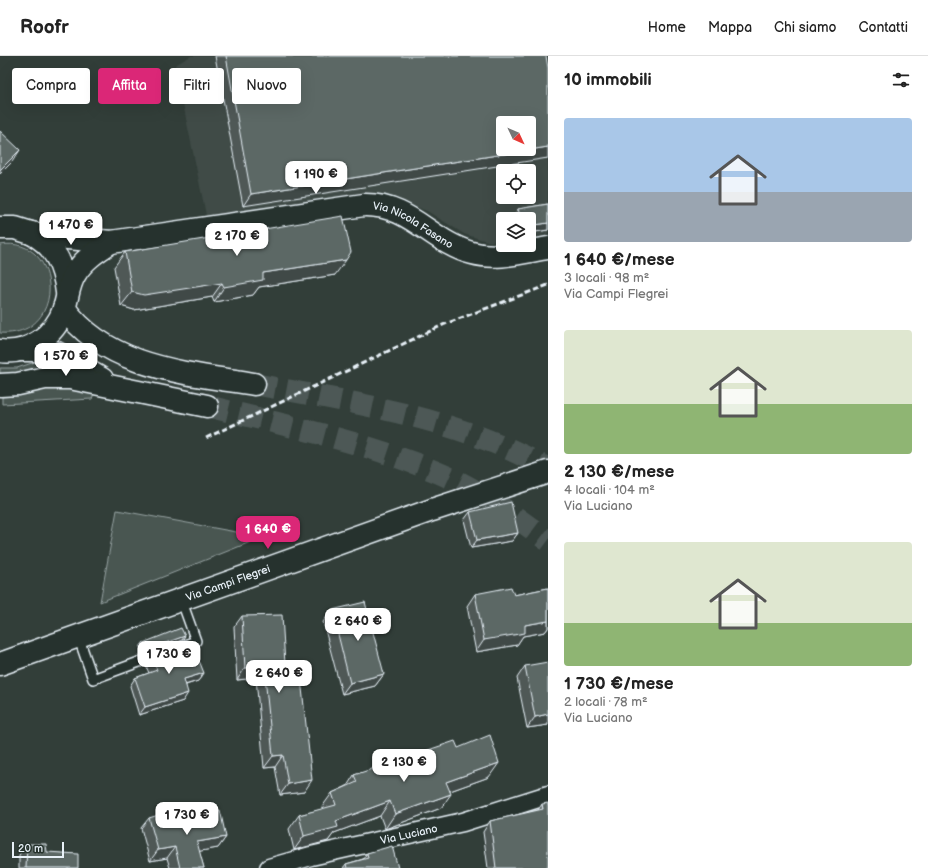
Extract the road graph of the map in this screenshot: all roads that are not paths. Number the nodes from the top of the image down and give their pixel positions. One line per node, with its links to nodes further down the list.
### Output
1 (0, 228): 2 (street)
2 (31, 233): 3 (street); 5 (street)
3 (111, 242): 4 (street, Via Nicola Fasano); 5 (street)
4 (548, 248)
5 (66, 300): 6 (street); 7 (street)
6 (10, 351): 9 (street)
7 (254, 384)
8 (0, 385): 9 (street)
9 (115, 387): 10 (street)
10 (208, 406)
11 (548, 472): 12 (street, Via Campi Flegrei)
12 (181, 600): 13 (street, Via Campi Flegrei); 13 (lane)
13 (78, 636): 14 (street, Via Campi Flegrei)
14 (0, 664)
15 (548, 795): 16 (street, Via Luciano)
16 (269, 868)

